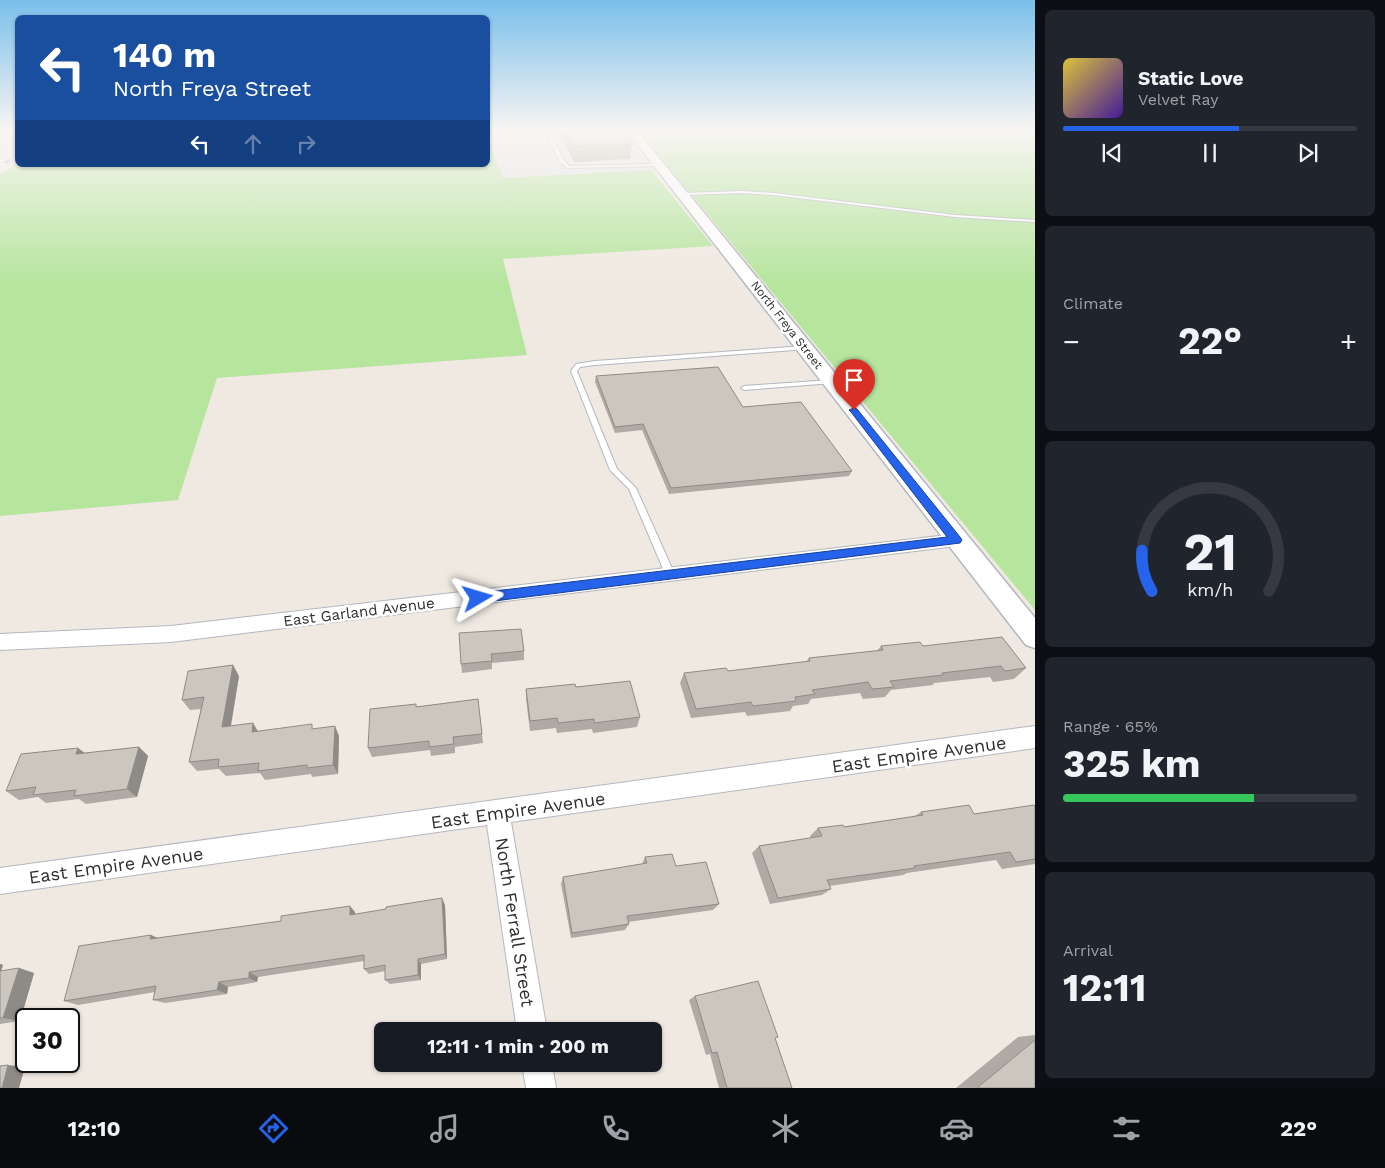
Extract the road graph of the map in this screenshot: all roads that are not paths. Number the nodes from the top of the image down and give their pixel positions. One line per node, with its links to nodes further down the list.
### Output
1 (673, 182): 2 (street, North Freya Street)
2 (683, 194): 3 (lane); 4 (street, North Freya Street)
3 (1035, 221)
4 (805, 348): 5 (street, North Freya Street); 8 (lane)
5 (831, 382): 6 (lane); 7 (street, North Freya Street)
6 (744, 388)
7 (956, 540): 8 (street, East Garland Avenue); 9 (street, North Freya Street)
8 (670, 575): 10 (street, East Garland Avenue)
9 (1035, 637)
10 (0, 642)
11 (1035, 738): 12 (street, East Empire Avenue)
12 (497, 813): 13 (street, East Empire Avenue); 14 (street, North Ferrall Street)
13 (0, 881)
14 (531, 1022)
15 (538, 1072): 16 (street)
16 (541, 1088)

